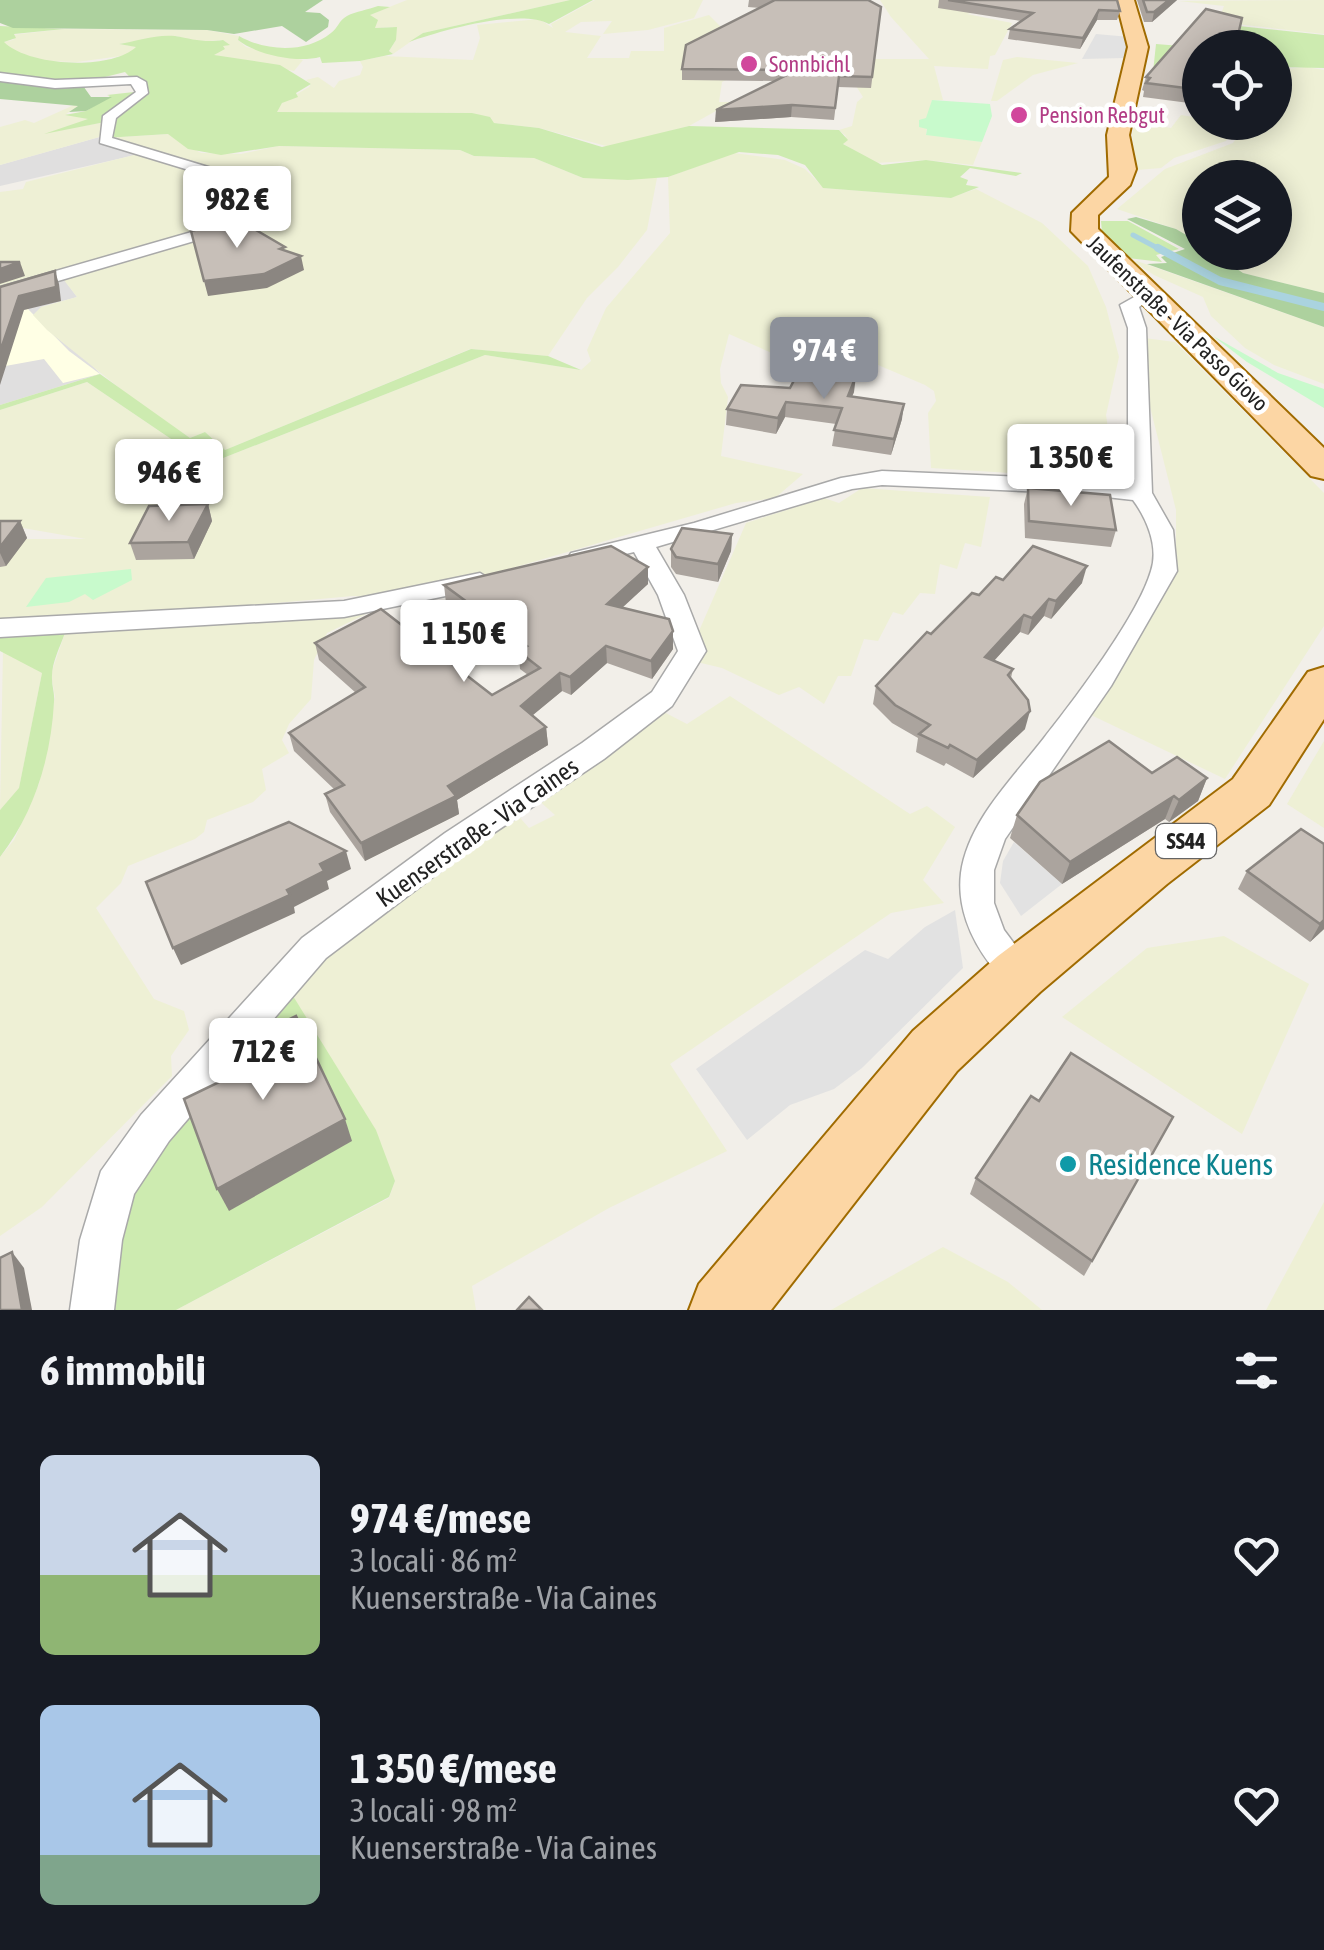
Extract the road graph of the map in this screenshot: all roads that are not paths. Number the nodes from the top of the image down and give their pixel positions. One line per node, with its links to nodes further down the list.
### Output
1 (1124, 0): 4 (main road, Jaufenstraße - Via Passo Giovo)
2 (0, 76): 3 (street)
3 (0, 293)
4 (1145, 296): 5 (main road, Jaufenstraße - Via Passo Giovo); 6 (street)
5 (1324, 468)
6 (1140, 494): 7 (street); 12 (street)
7 (642, 545): 8 (street); 13 (street, Kuenserstraße - Via Caines)
8 (556, 563)
9 (506, 574): 10 (street)
10 (0, 628)
11 (1324, 683): 12 (main road, SS44)
12 (1019, 974): 14 (main road, SS44)
13 (92, 1310)
14 (726, 1310)

